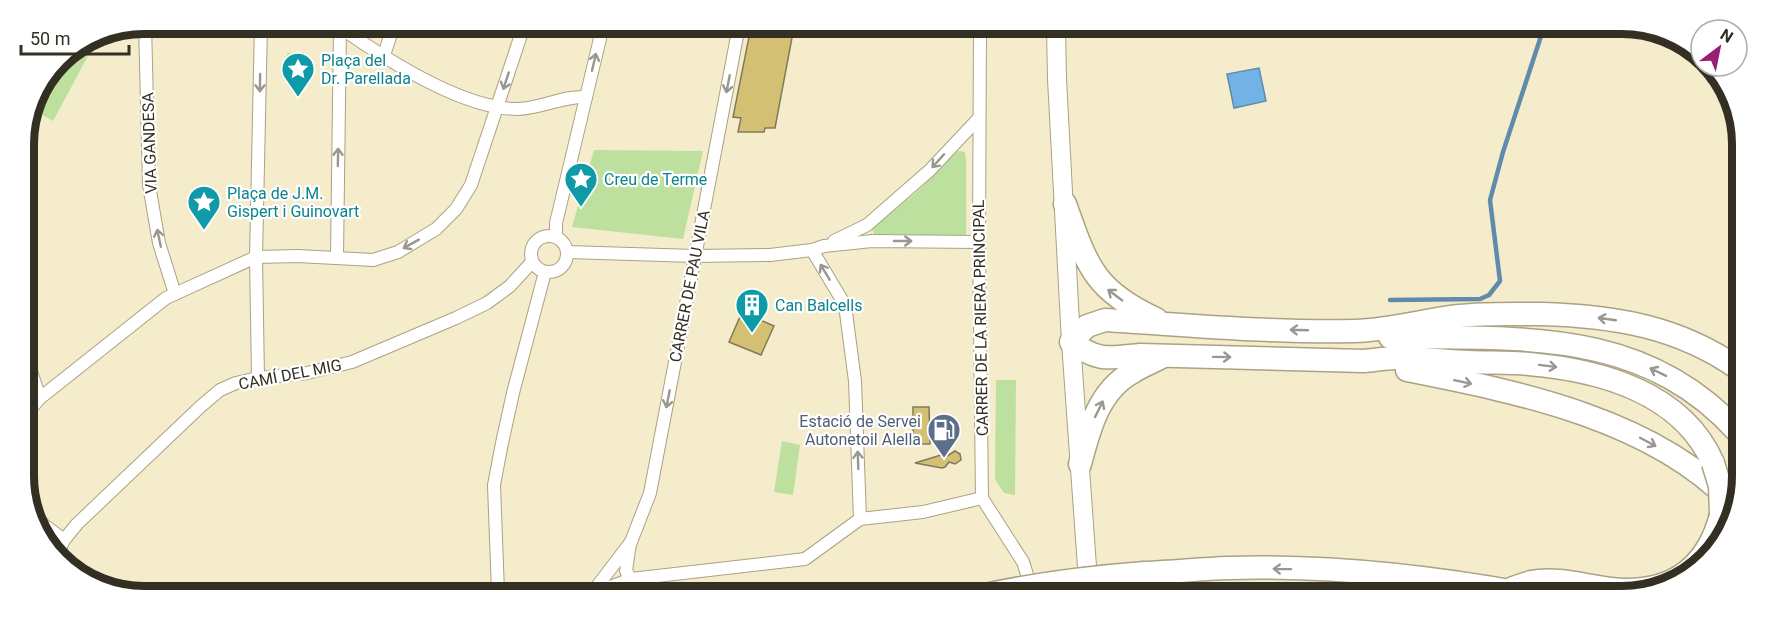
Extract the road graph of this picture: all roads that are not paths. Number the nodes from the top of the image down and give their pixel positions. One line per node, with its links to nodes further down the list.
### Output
1 (146, 34): 28 (street, VIA GANDESA, one-way to 1)
2 (261, 34): 24 (street, one-way to 24)
3 (339, 34): 25 (street, one-way to 3)
4 (350, 34): 11 (street)
5 (391, 34): 11 (street)
6 (521, 34): 13 (street, one-way to 13)
7 (601, 34): 12 (street, one-way to 7)
8 (737, 34): 23 (street, CARRER DE PAU VILA, one-way to 23)
9 (980, 34): 14 (street, CARRER DE LA RIERA PRINCIPAL)
10 (1056, 34): 15 (main road)
11 (384, 55): 13 (street)
12 (586, 97): 13 (street); 17 (street)
13 (497, 108): 25 (street, one-way to 25)
14 (978, 119): 16 (street, one-way to 16); 19 (street, CARRER DE LA RIERA PRINCIPAL)
15 (1065, 204): 29 (highway, one-way to 15); 31 (main road)
16 (867, 225): 18 (street); 20 (street)
17 (556, 236): 22 (street); 26 (street)
18 (872, 241): 19 (street, one-way to 19); 20 (street)
19 (979, 242): 41 (street, CARRER DE LA RIERA PRINCIPAL)
20 (824, 246): 21 (street)
21 (812, 250): 23 (street); 44 (street, one-way to 21)
22 (568, 252): 23 (street); 27 (street)
23 (695, 256): 47 (street, CARRER DE PAU VILA, one-way to 47)
24 (256, 257): 25 (street); 28 (street); 35 (street)
25 (337, 257)
26 (532, 262): 27 (street); 35 (street, CAMÍ DEL MIG)
27 (545, 272): 50 (street)
28 (175, 294): 37 (street)
29 (1166, 324): 30 (highway, one-way to 29); 31 (highway)
30 (1357, 331): 34 (highway, one-way to 30); 39 (highway, one-way to 30)
31 (1071, 342): 32 (highway); 40 (main road)
32 (1163, 356): 33 (highway, one-way to 33); 40 (highway, one-way to 32)
33 (1364, 362): 42 (highway, one-way to 42, bridge); 43 (highway, one-way to 43)
34 (1732, 364)
35 (258, 378): 46 (street, CAMÍ DEL MIG)
36 (34, 380): 37 (street)
37 (40, 398): 38 (street)
38 (34, 405)
39 (1732, 426)
40 (1080, 464): 55 (main road)
41 (982, 498): 44 (street); 53 (street)
42 (1728, 508)
43 (1727, 510)
44 (860, 519): 49 (street)
45 (47, 527): 46 (street)
46 (64, 540): 48 (street, CAMÍ DEL MIG)
47 (631, 542): 49 (street, CARRER DE PAU VILA); 51 (street, CARRER DE PAU VILA)
48 (61, 547)
49 (631, 579): 52 (street)
50 (498, 586)
51 (598, 586)
52 (612, 586)
53 (1031, 586)
54 (1034, 586): 56 (highway, one-way to 54, bridge)
55 (1088, 586)
56 (1480, 586)
57 (1520, 586): 58 (highway)
58 (1591, 586)

